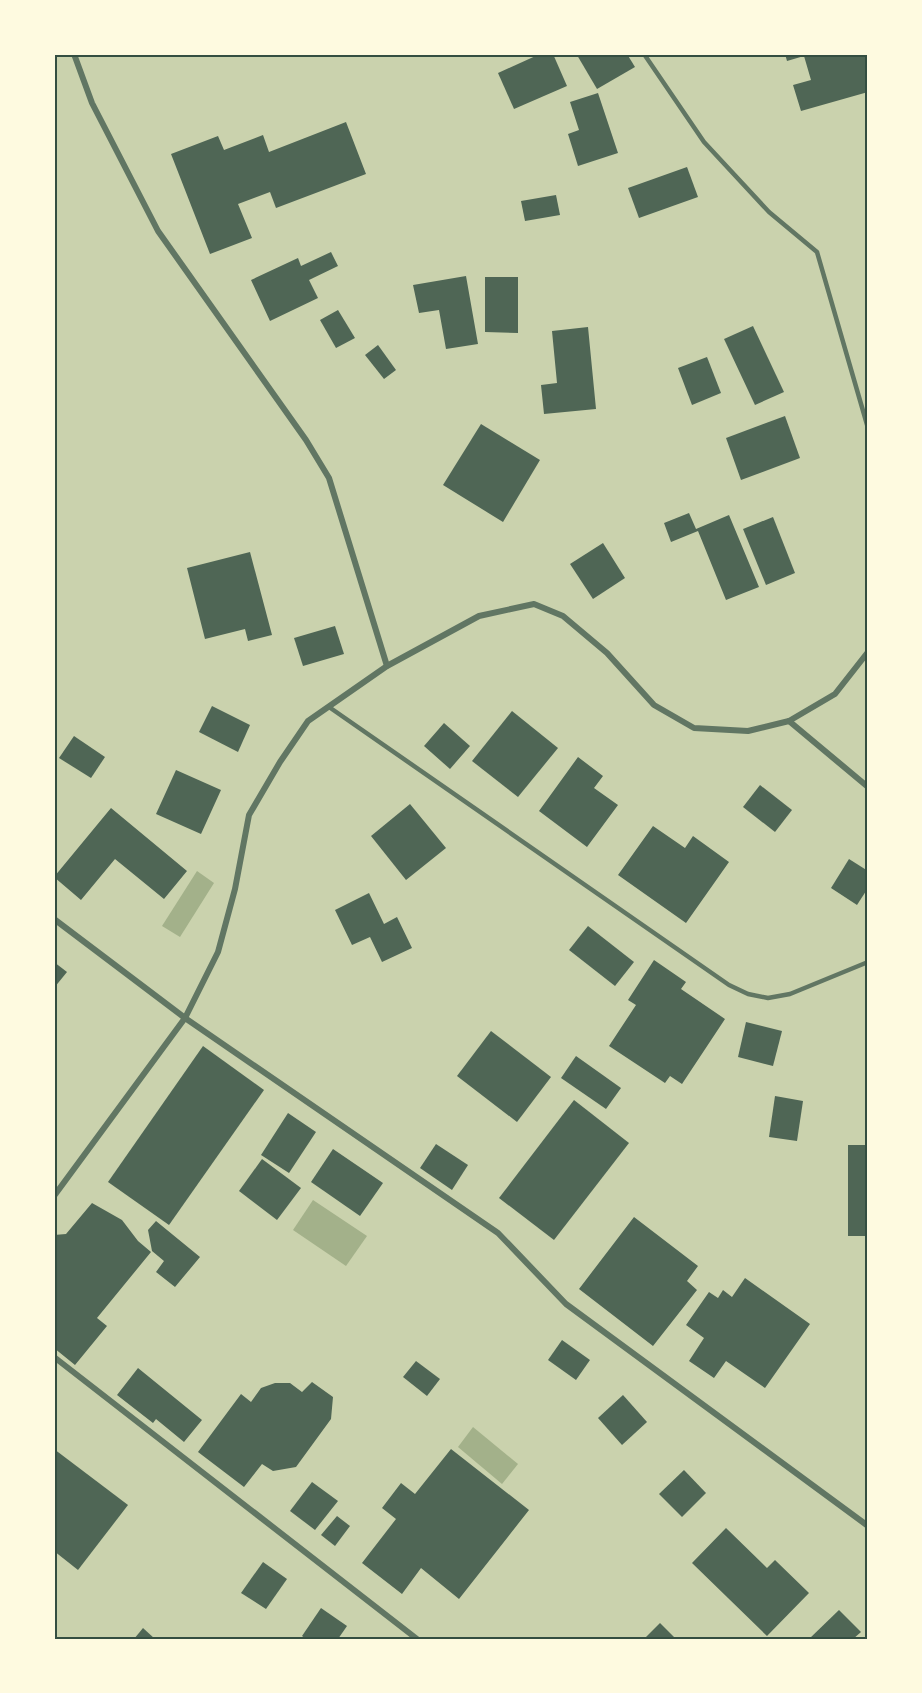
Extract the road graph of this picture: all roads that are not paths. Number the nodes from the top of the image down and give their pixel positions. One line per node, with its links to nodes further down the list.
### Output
1 (74, 54): 5 (street)
2 (644, 54): 3 (lane)
3 (868, 428)
4 (868, 652): 7 (street)
5 (387, 666): 6 (street); 7 (street)
6 (328, 707): 10 (lane); 11 (street)
7 (789, 721): 8 (street)
8 (868, 787)
9 (54, 919): 11 (street)
10 (868, 962)
11 (185, 1018): 12 (street); 14 (street)
12 (54, 1196)
13 (54, 1358): 15 (street)
14 (868, 1526)
15 (417, 1639)

